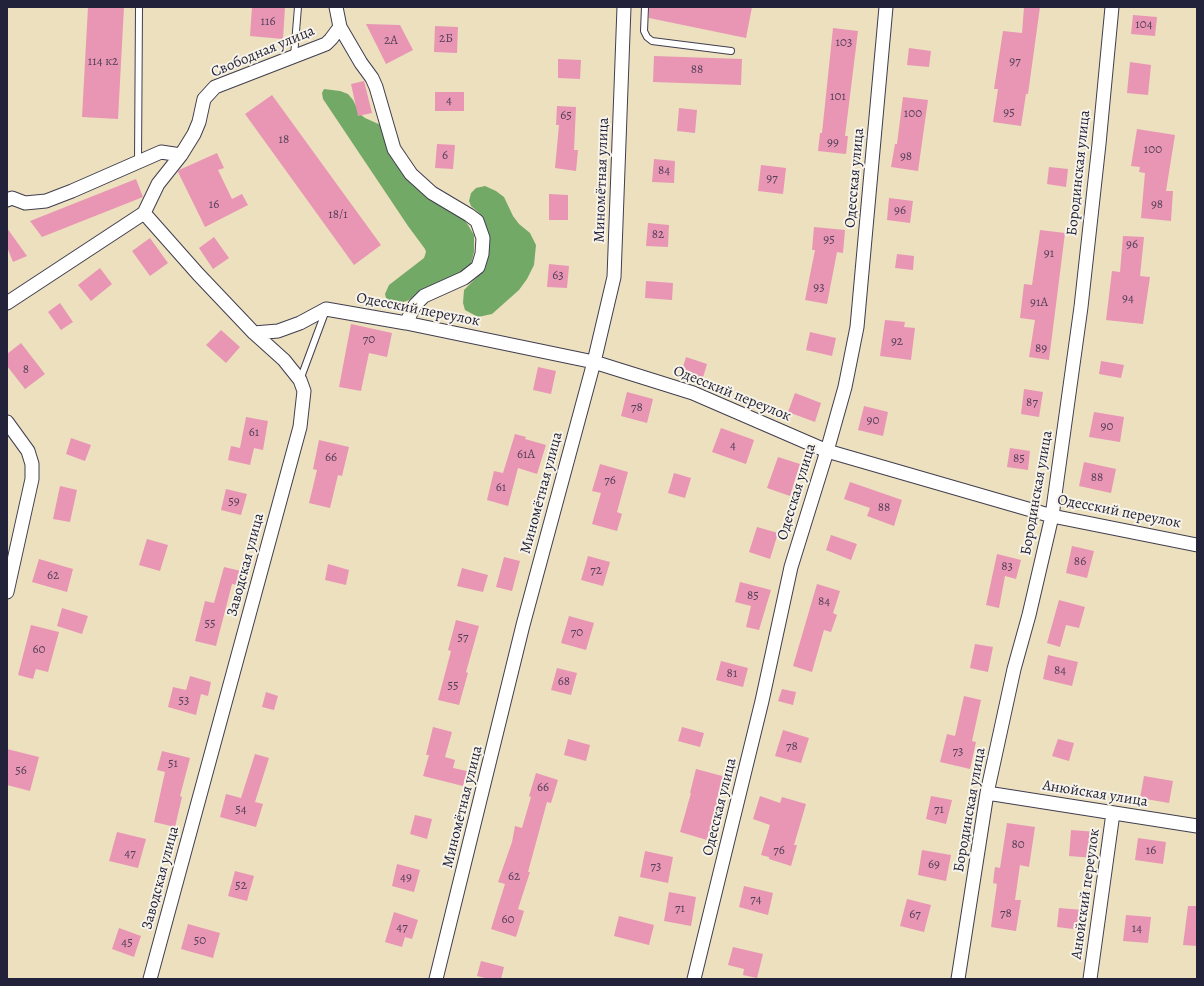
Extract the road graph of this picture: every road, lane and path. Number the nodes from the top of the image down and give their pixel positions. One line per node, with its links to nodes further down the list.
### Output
1 (139, 7): 12 (lane)
2 (298, 7): 10 (lane)
3 (336, 7): 8 (street)
4 (624, 7): 19 (street, Миномётная улица)
5 (645, 7): 9 (lane)
6 (886, 7): 22 (street, Одесская улица)
7 (1112, 7): 23 (street, Бородинская улица)
8 (340, 27): 10 (street, Свободная улица); 17 (street)
9 (731, 51)
10 (294, 57): 11 (street, Свободная улица)
11 (181, 155): 12 (street); 14 (street, Свободная улица)
12 (138, 163): 13 (street)
13 (7, 200)
14 (144, 213): 15 (street, Свободная улица); 18 (street, Заводская улица)
15 (7, 303)
16 (326, 309): 17 (street, Одесский переулок); 18 (street); 20 (lane)
17 (406, 323): 19 (street, Одесский переулок)
18 (254, 333): 20 (street, Заводская улица)
19 (594, 362): 22 (street, Одесский переулок); 30 (street, Миномётная улица)
20 (300, 380): 29 (street, Заводская улица)
21 (7, 422): 25 (street)
22 (827, 451): 23 (street, Одесский переулок); 31 (street, Одесская улица)
23 (1052, 516): 24 (street, Одесский переулок); 26 (street, Бородинская улица)
24 (1197, 545)
25 (7, 592)
26 (988, 793): 27 (street, Анюйская улица); 32 (street, Бородинская улица)
27 (1113, 813): 28 (street, Анюйская улица); 33 (street, Анюйский переулок)
28 (1197, 826)
29 (150, 979)
30 (436, 979)
31 (694, 979)
32 (958, 979)
33 (1090, 979)

